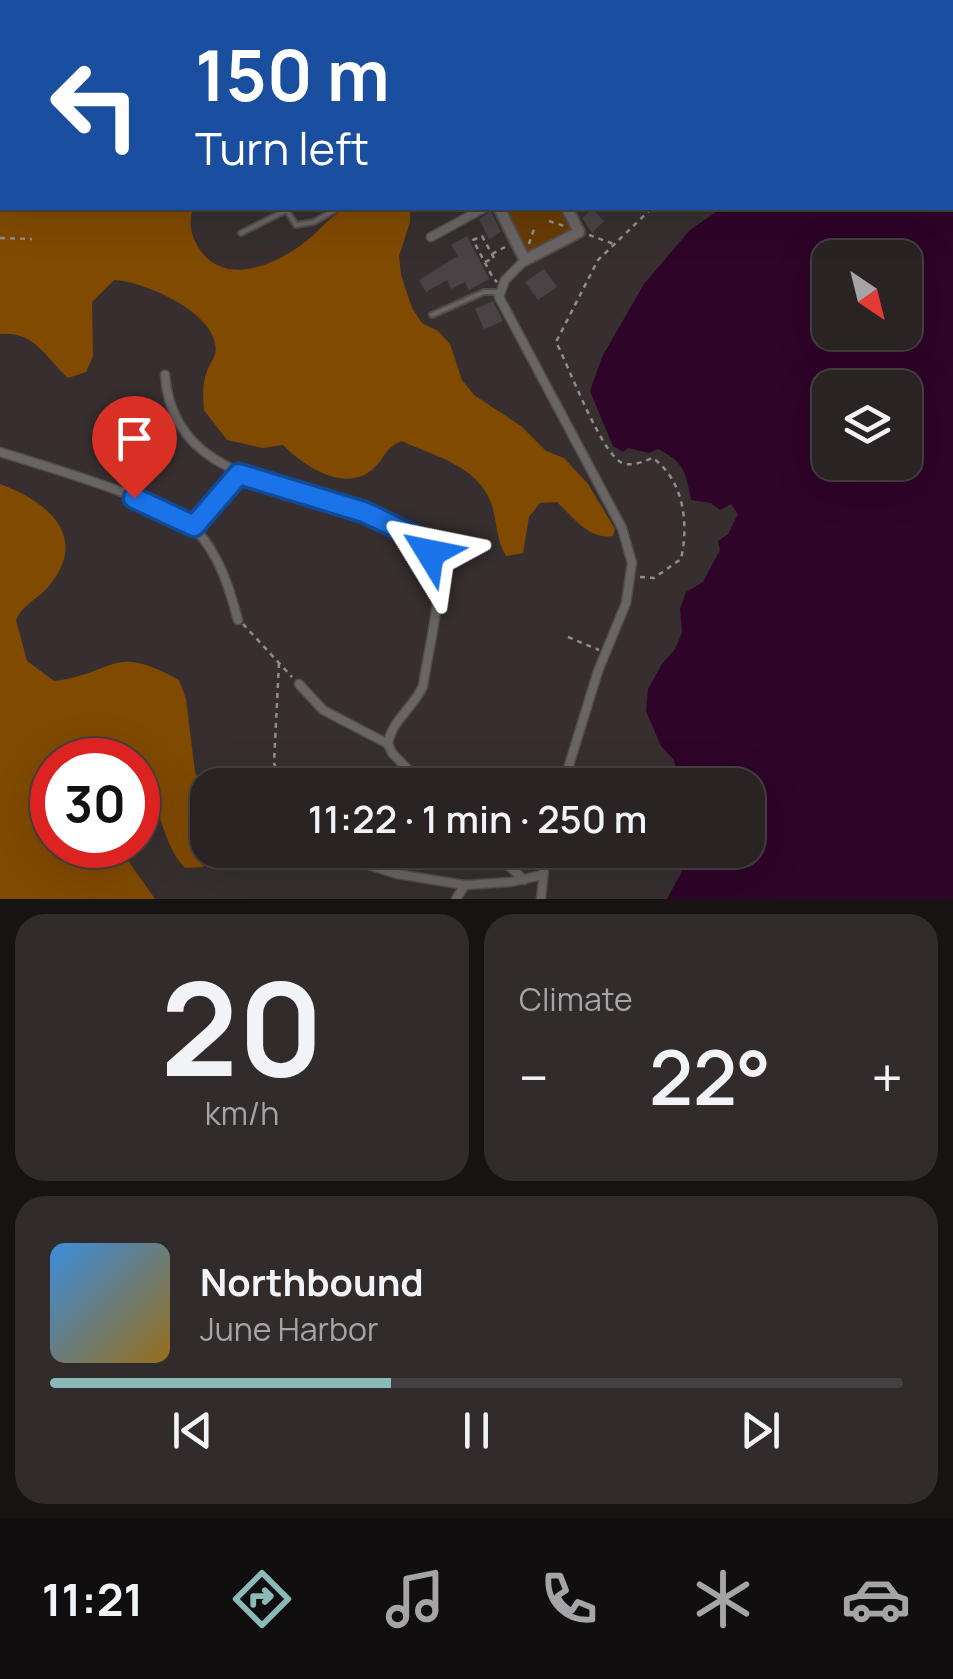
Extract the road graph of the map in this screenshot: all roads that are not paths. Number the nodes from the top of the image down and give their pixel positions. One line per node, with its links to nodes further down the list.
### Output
1 (283, 210): 9 (lane)
2 (286, 210): 3 (lane)
3 (334, 210)
4 (455, 210): 8 (street)
5 (480, 210): 8 (street)
6 (500, 210): 11 (street)
7 (567, 210): 11 (street)
8 (461, 220): 10 (street)
9 (240, 234)
10 (431, 236)
11 (524, 260): 12 (street)
12 (499, 292): 13 (lane); 22 (street)
13 (432, 316)
14 (165, 375): 16 (street)
15 (0, 452): 17 (street)
16 (239, 474): 17 (street); 20 (street)
17 (194, 526): 18 (street)
18 (238, 620)
19 (299, 684): 20 (street)
20 (388, 744): 21 (street)
21 (407, 768)
22 (568, 768)
23 (377, 868): 28 (street)
24 (511, 868): 27 (street)
25 (543, 868): 26 (street)
26 (542, 875): 27 (street); 30 (street)
27 (524, 880): 28 (street)
28 (466, 885): 29 (street)
29 (456, 899)
30 (542, 899)

